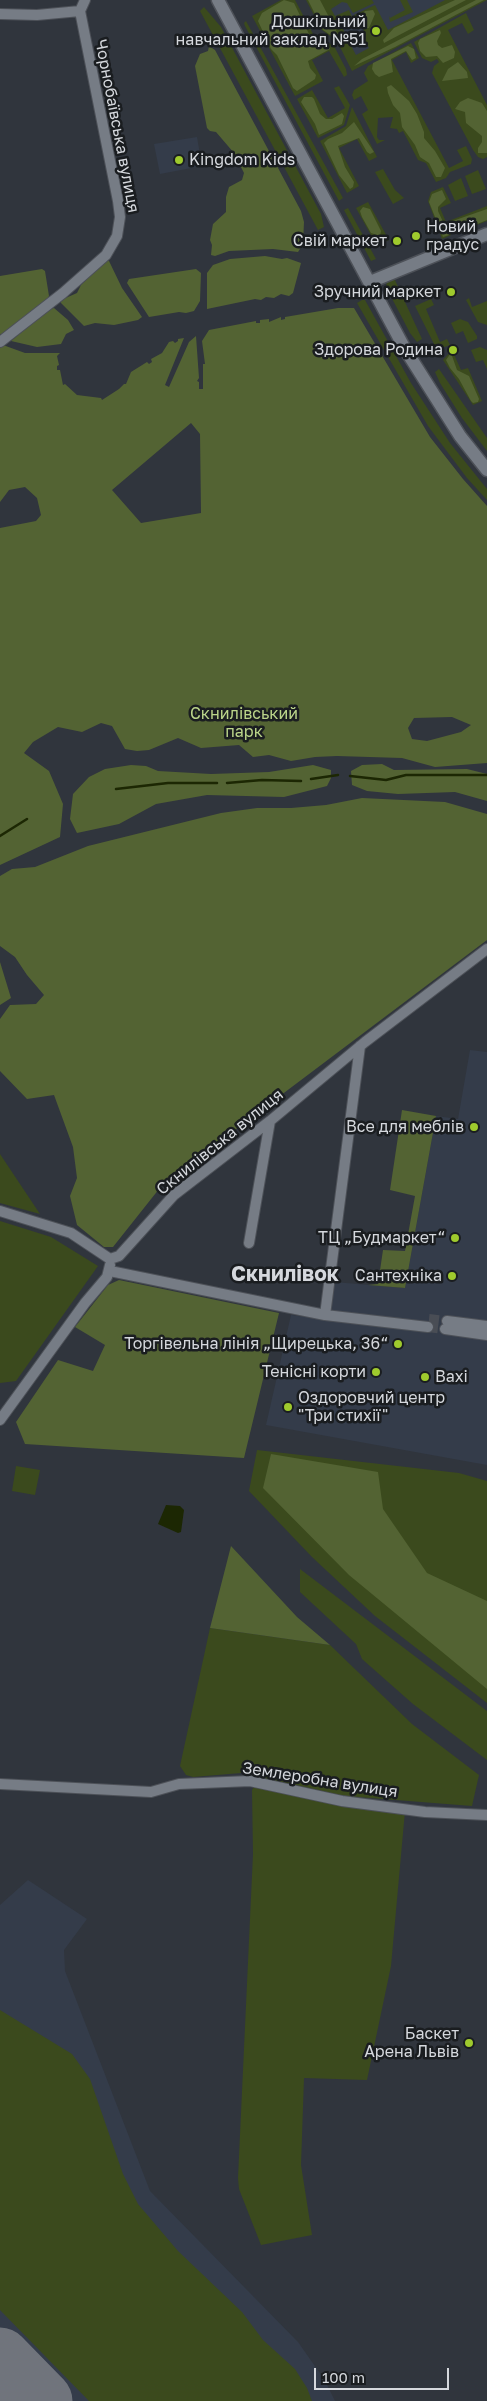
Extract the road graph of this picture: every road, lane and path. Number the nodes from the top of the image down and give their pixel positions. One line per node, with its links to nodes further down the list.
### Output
1 (85, 0): 3 (street)
2 (218, 0): 6 (main road)
3 (80, 11): 4 (street); 7 (street, Чорнобаївська вулиця)
4 (0, 14)
5 (487, 234): 6 (main road)
6 (370, 282): 8 (main road)
7 (0, 342)
8 (487, 470)
9 (487, 950): 10 (street, Скнилівська вулиця)
10 (360, 1046): 11 (street, Скнилівська вулиця); 16 (street)
11 (270, 1121): 13 (street); 14 (street, Скнилівська вулиця)
12 (0, 1212): 14 (street)
13 (249, 1243)
14 (110, 1260): 15 (street)
15 (110, 1271): 16 (street); 20 (street)
16 (325, 1315): 17 (street)
17 (426, 1324)
18 (487, 1326): 19 (street)
19 (487, 1335)
20 (0, 1420)
21 (0, 1784): 22 (street, Землеробна вулиця)
22 (487, 1815)

